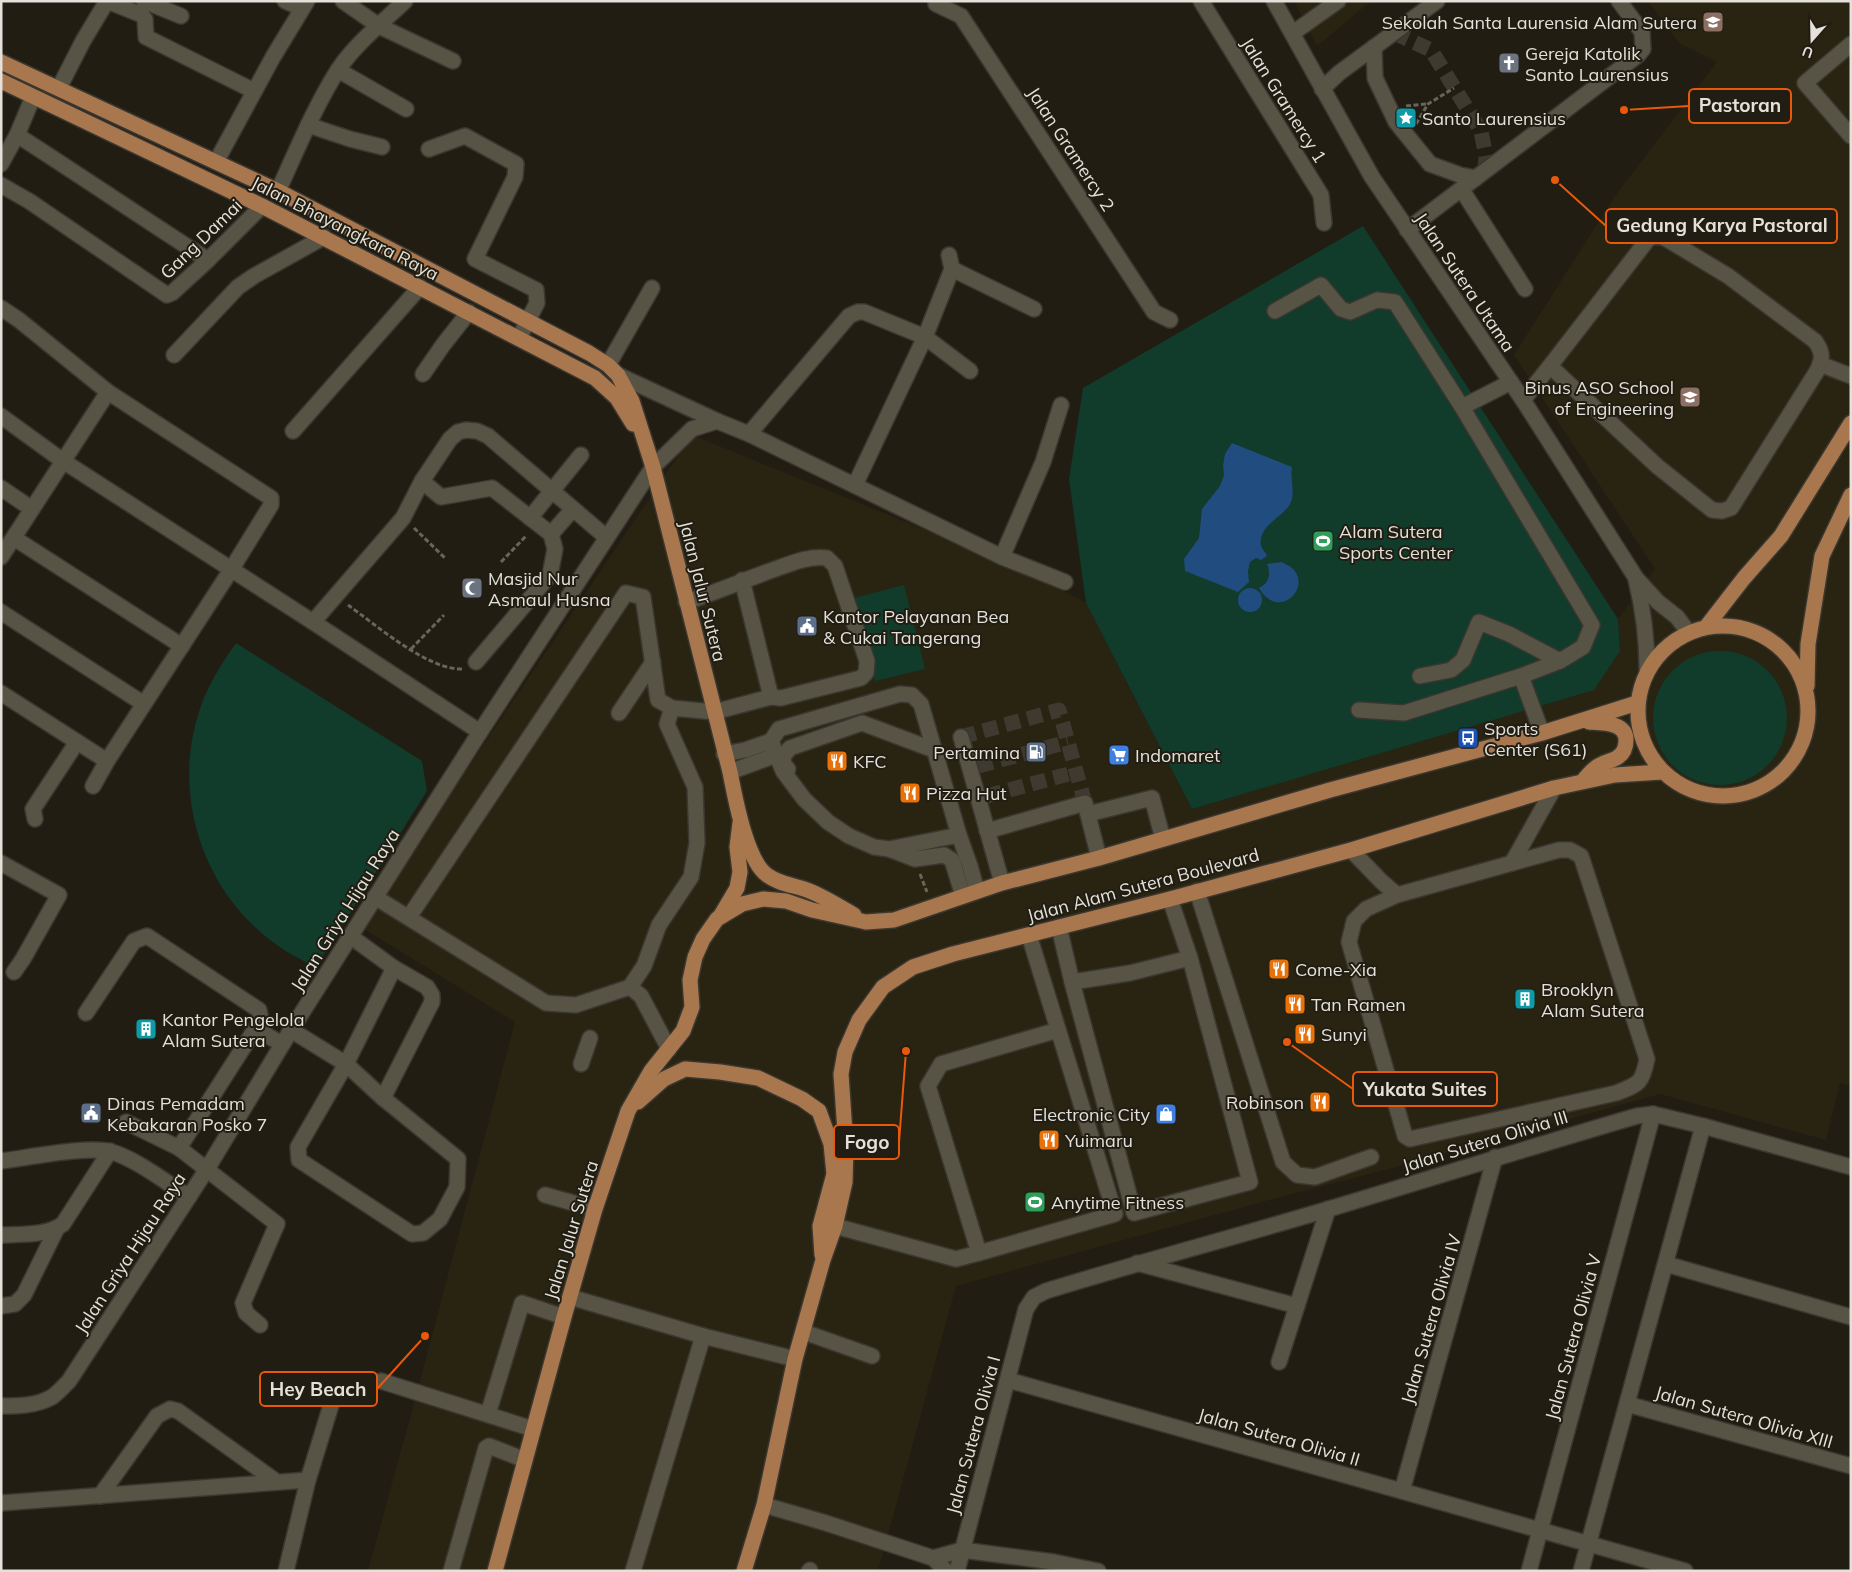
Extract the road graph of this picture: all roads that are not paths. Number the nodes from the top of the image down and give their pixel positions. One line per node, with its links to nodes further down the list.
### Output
1 (107, 1): 23 (street); 25 (street)
2 (144, 1): 13 (street)
3 (285, 1): 12 (street)
4 (344, 1): 14 (street)
5 (405, 1): 14 (street)
6 (1201, 1): 41 (street, Jalan Gramercy 1)
7 (1274, 1): 15 (street, Jalan Sutera Utama)
8 (1338, 1): 15 (street)
9 (1438, 1): 17 (street)
10 (1619, 1): 36 (street)
11 (936, 2): 52 (street, Jalan Gramercy 2)
12 (304, 5): 25 (street)
13 (181, 16)
14 (379, 26): 18 (street); 20 (street)
15 (1294, 33): 24 (street, Jalan Sutera Utama)
16 (1851, 44): 31 (street)
17 (1374, 48): 24 (street); 36 (street)
18 (453, 61)
19 (1, 62): 21 (main road, Jalan Bhayangkara Raya)
20 (338, 70): 28 (street); 29 (street)
21 (40, 80): 23 (main road, Jalan Bhayangkara Raya); 26 (main road)
22 (1, 81): 26 (main road, Jalan Bhayangkara Raya)
23 (59, 88): 27 (main road); 34 (main road, Jalan Bhayangkara Raya)
24 (1322, 89): 42 (street, Jalan Sutera Utama)
25 (254, 91): 34 (street)
26 (33, 97): 27 (main road, Jalan Bhayangkara Raya); 30 (street)
27 (50, 104): 40 (main road, Jalan Bhayangkara Raya)
28 (406, 109)
29 (308, 125): 32 (street); 39 (street)
30 (17, 135): 35 (street); 44 (street)
31 (1851, 136)
32 (382, 147)
33 (430, 149): 53 (street)
34 (216, 162): 39 (main road, Jalan Bhayangkara Raya)
35 (1, 164)
36 (1476, 178): 38 (street)
37 (1, 185): 44 (street, Gang Damai)
38 (1462, 190): 42 (street); 47 (street)
39 (278, 191): 40 (main road); 53 (main road, Jalan Bhayangkara Raya)
40 (262, 206): 43 (main road, Jalan Bhayangkara Raya); 44 (street, Gang Damai)
41 (1324, 223)
42 (1408, 230): 63 (street, Jalan Sutera Utama)
43 (324, 237): 45 (main road, Jalan Bhayangkara Raya); 56 (street)
44 (208, 260)
45 (420, 288): 51 (main road, Jalan Bhayangkara Raya); 71 (street)
46 (652, 288): 59 (street)
47 (1525, 289)
48 (1, 308): 64 (street)
49 (1034, 309): 54 (street)
50 (1274, 311): 67 (street)
51 (470, 312): 55 (main road, Jalan Bhayangkara Raya); 61 (street)
52 (1170, 320)
53 (529, 321): 55 (street); 59 (main road, Jalan Bhayangkara Raya)
54 (925, 337): 60 (street); 72 (street); 78 (street)
55 (519, 338): 73 (main road, Jalan Bhayangkara Raya)
56 (174, 355)
57 (1820, 364): 58 (street); 58 (street); 62 (street)
58 (1550, 366): 65 (street)
59 (613, 370): 69 (street); 73 (main road, Jalan Jalur Sutera)
60 (970, 370)
61 (423, 374)
62 (1851, 376)
63 (1511, 382): 65 (street, Jalan Sutera Utama); 67 (street)
64 (108, 392): 75 (street); 90 (street)
65 (1523, 400): 91 (street, Jalan Sutera Utama)
66 (1061, 405): 88 (street)
67 (1462, 407): 100 (street)
68 (1, 416): 75 (street)
69 (717, 421): 72 (street); 76 (street, Jalan Griya Hijau Raya)
70 (1851, 423): 97 (main road)
71 (293, 431)
72 (749, 434): 78 (street)
73 (644, 442): 76 (main road, Jalan Jalur Sutera)
74 (581, 455): 80 (street)
75 (63, 461): 82 (street); 90 (street)
76 (653, 467): 86 (street, Jalan Griya Hijau Raya); 94 (main road, Jalan Jalur Sutera)
77 (422, 481): 80 (street); 84 (street); 96 (street)
78 (856, 485): 88 (street)
79 (1, 488): 82 (street)
80 (552, 491): 83 (street); 84 (street)
81 (1849, 504): 106 (main road)
82 (32, 509): 87 (street)
83 (573, 509): 85 (street); 86 (street)
84 (533, 521): 85 (street)
85 (550, 534): 101 (street)
86 (606, 537): 116 (street, Jalan Griya Hijau Raya)
87 (14, 538): 89 (street); 99 (street)
88 (1002, 557): 93 (street)
89 (1, 558)
90 (231, 570): 96 (street); 99 (street)
91 (1636, 578): 98 (street, Jalan Sutera Utama); 103 (street, Jalan Sutera Utama)
92 (742, 580): 94 (street); 108 (street); 108 (street)
93 (1065, 582)
94 (686, 602): 113 (main road, Jalan Jalur Sutera)
95 (1, 612): 109 (street)
96 (313, 622): 116 (street)
97 (1706, 628): 98 (main road); 106 (main road)
98 (1689, 633): 103 (main road)
99 (182, 646): 109 (street)
100 (1560, 661): 104 (street); 105 (street)
101 (476, 662)
102 (652, 662): 111 (street); 114 (street); 147 (street)
103 (1648, 670): 110 (main road)
104 (1420, 676)
105 (1521, 676): 112 (street); 117 (street)
106 (1806, 692): 125 (main road)
107 (1, 693): 119 (street)
108 (771, 697): 113 (street)
109 (144, 704): 123 (street)
110 (1637, 704): 115 (main road); 125 (main road)
111 (672, 708): 113 (street); 157 (street)
112 (1359, 710)
113 (714, 712): 122 (main road, Jalan Jalur Sutera)
114 (619, 713)
115 (1580, 722): 117 (main road); 126 (main road)
116 (480, 732): 145 (street, Jalan Griya Hijau Raya)
117 (1542, 732): 135 (main road)
118 (961, 737): 133 (street)
119 (77, 742): 123 (street); 131 (street)
120 (774, 748): 121 (street); 122 (street); 124 (street); 129 (street)
121 (934, 750): 129 (street); 134 (street)
122 (724, 754): 124 (main road, Jalan Jalur Sutera)
123 (107, 761): 127 (street)
124 (730, 772): 132 (main road, Jalan Jalur Sutera)
125 (1662, 772): 126 (main road, Jalan Alam Sutera Boulevard)
126 (1583, 781): 128 (main road, Jalan Alam Sutera Boulevard)
127 (93, 786)
128 (1554, 788): 137 (main road, Jalan Alam Sutera Boulevard); 140 (street)
129 (804, 799): 136 (street)
130 (1088, 814): 133 (street); 135 (street); 138 (street)
131 (35, 819)
132 (740, 822): 148 (main road, Jalan Jalur Sutera); 149 (main road, Jalan Jalur Sutera)
133 (987, 831): 141 (street)
134 (959, 835): 136 (street); 143 (street)
135 (1163, 840): 138 (main road)
136 (890, 849): 143 (street)
137 (1351, 850): 142 (main road, Jalan Alam Sutera Boulevard); 144 (street)
138 (1099, 858): 141 (main road)
139 (1, 863): 155 (street)
140 (1512, 863): 144 (street); 144 (street)
141 (1002, 883): 143 (main road)
142 (1197, 891): 146 (main road, Jalan Alam Sutera Boulevard); 174 (street)
143 (970, 894): 149 (main road)
144 (1397, 895)
145 (375, 897): 147 (street); 152 (street, Jalan Griya Hijau Raya)
146 (1170, 899): 150 (main road, Jalan Alam Sutera Boulevard); 153 (street)
147 (409, 917): 157 (street)
148 (717, 919): 149 (main road, Jalan Jalur Sutera); 164 (main road, Jalan Jalur Sutera)
149 (866, 922)
150 (1059, 927): 151 (main road, Jalan Alam Sutera Boulevard); 156 (street)
151 (1029, 935): 161 (street); 183 (main road, Jalan Alam Sutera Boulevard)
152 (350, 936): 154 (street); 160 (street, Jalan Griya Hijau Raya)
153 (1190, 958): 156 (street); 156 (street)
154 (394, 968): 165 (street); 167 (street)
155 (14, 972)
156 (1072, 982)
157 (630, 987): 164 (street)
158 (86, 1013): 159 (street)
159 (256, 1029): 163 (street); 172 (street)
160 (291, 1030): 163 (street, Jalan Griya Hijau Raya); 165 (street)
161 (1058, 1030): 186 (street); 186 (street)
162 (590, 1038): 166 (street)
163 (282, 1044): 178 (street, Jalan Griya Hijau Raya)
164 (669, 1049): 168 (main road, Jalan Jalur Sutera)
165 (346, 1064): 167 (street); 167 (street)
166 (581, 1064)
167 (384, 1098)
168 (628, 1111): 181 (main road, Jalan Jalur Sutera); 187 (main road)
169 (1653, 1114): 171 (street); 175 (street, Jalan Sutera Olivia III); 217 (street, Jalan Sutera Olivia V)
170 (126, 1122): 172 (street)
171 (1703, 1126): 177 (street); 189 (street)
172 (179, 1148): 178 (street)
173 (110, 1151): 176 (street); 180 (street); 184 (street)
174 (1370, 1157)
175 (1495, 1157): 182 (street, Jalan Sutera Olivia III); 213 (street, Jalan Sutera Olivia IV)
176 (1, 1161)
177 (1851, 1167)
178 (208, 1169): 180 (street, Jalan Griya Hijau Raya); 196 (street)
179 (544, 1195): 181 (street)
180 (189, 1197): 206 (street, Jalan Griya Hijau Raya)
181 (596, 1209): 190 (main road, Jalan Jalur Sutera)
182 (1328, 1209): 188 (street, Jalan Sutera Olivia III); 192 (street)
183 (835, 1226): 186 (street); 187 (main road)
184 (57, 1228): 185 (street); 191 (street)
185 (1, 1235)
186 (979, 1253)
187 (823, 1260): 197 (main road)
188 (1137, 1263): 192 (street); 193 (street, Jalan Sutera Olivia III)
189 (1666, 1264): 195 (street); 205 (street)
190 (570, 1297): 194 (main road, Jalan Jalur Sutera); 198 (street)
191 (1, 1306)
192 (1297, 1306): 201 (street)
193 (1026, 1309): 202 (street, Jalan Sutera Olivia I)
194 (564, 1317): 207 (street); 208 (main road, Jalan Jalur Sutera)
195 (1851, 1317)
196 (260, 1325)
197 (805, 1329): 199 (street); 200 (main road)
198 (703, 1336): 200 (street); 224 (street)
199 (873, 1352)
200 (796, 1358): 216 (main road)
201 (1279, 1362)
202 (1008, 1380): 213 (street, Jalan Sutera Olivia II); 219 (street, Jalan Sutera Olivia I)
203 (381, 1381): 207 (street)
204 (332, 1402): 211 (street)
205 (1627, 1404): 210 (street, Jalan Sutera Olivia XIII); 218 (street)
206 (1, 1406)
207 (488, 1414): 208 (street)
208 (533, 1429): 209 (main road, Jalan Jalur Sutera)
209 (525, 1460): 222 (street); 223 (main road, Jalan Jalur Sutera)
210 (1851, 1466)
211 (308, 1480): 212 (street); 221 (street)
212 (278, 1482): 214 (street); 214 (street)
213 (1402, 1491): 217 (street, Jalan Sutera Olivia II)
214 (100, 1496): 215 (street)
215 (1, 1504)
216 (764, 1505): 220 (street); 225 (main road)
217 (1540, 1530): 218 (street, Jalan Sutera Olivia II); 229 (street, Jalan Sutera Olivia V)
218 (1589, 1544): 230 (street); 231 (street, Jalan Sutera Olivia II)
219 (962, 1550): 220 (street); 227 (street, Jalan Sutera Olivia I); 228 (street)
220 (933, 1558): 226 (street)
221 (286, 1571)
222 (451, 1571)
223 (495, 1571)
224 (633, 1571)
225 (744, 1571)
226 (946, 1571)
227 (957, 1571)
228 (1098, 1571)
229 (1528, 1571)
230 (1582, 1571)
231 (1685, 1571)

